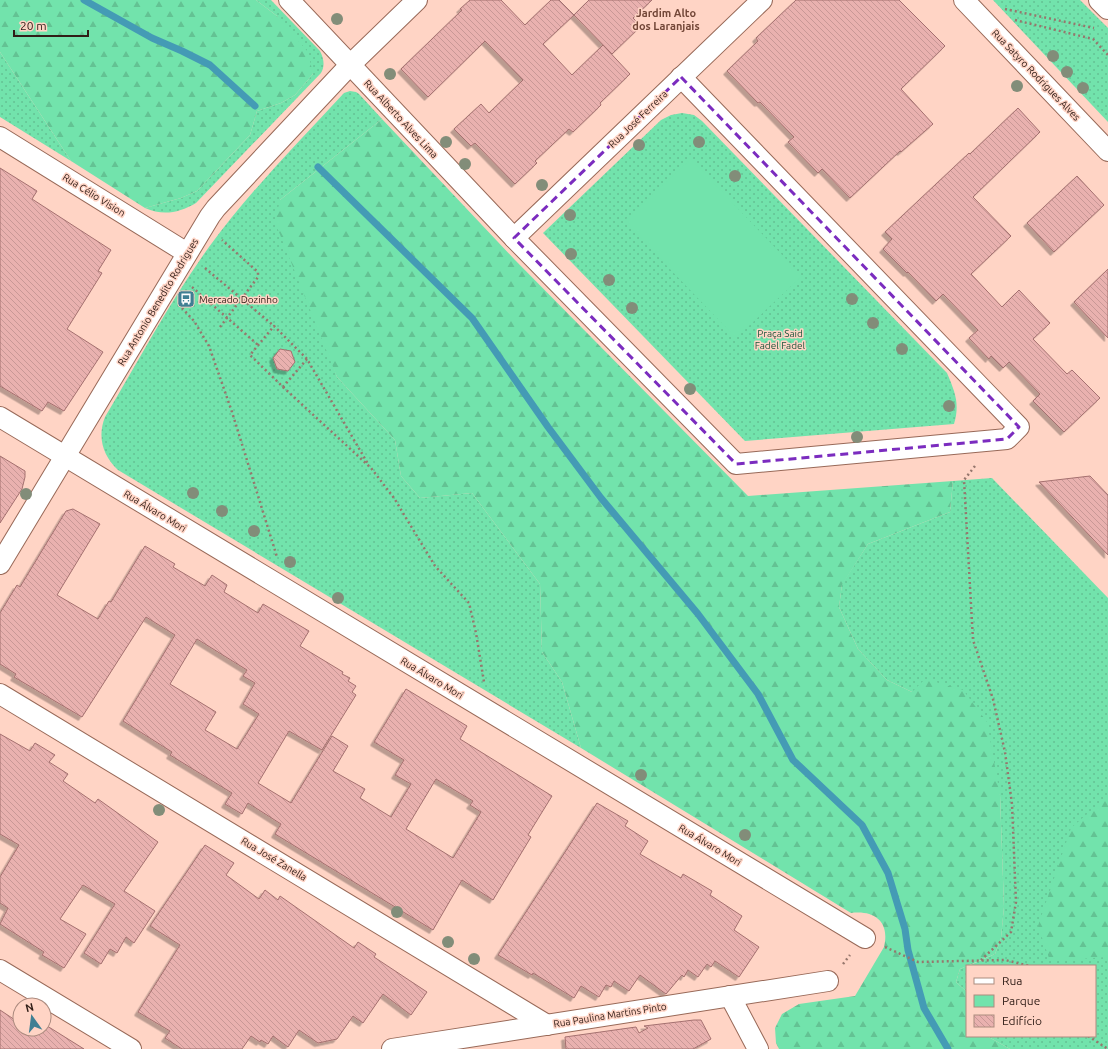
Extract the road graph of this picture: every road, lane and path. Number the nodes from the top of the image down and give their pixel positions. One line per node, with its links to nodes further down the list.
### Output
1 (289, 0): 10 (street, Rua Alberto Alves Lima)
2 (417, 0): 10 (street, Rua Antonio Benedito Rodrigues)
3 (762, 0): 11 (street, Rua José Ferreira)
4 (964, 0): 7 (street, Rua Satyro Rodrigues Alves)
5 (1100, 0): 6 (main road)
6 (1108, 8)
7 (985, 22): 8 (path); 9 (path); 13 (street, Rua Satyro Rodrigues Alves)
8 (1098, 29)
9 (1108, 55)
10 (350, 64): 15 (street, Rua Alberto Alves Lima); 16 (street, Rua Antonio Benedito Rodrigues)
11 (681, 77): 15 (street, Rua José Ferreira); 27 (street)
12 (0, 137): 16 (street, Rua Célio Vision)
13 (1108, 151)
14 (220, 238): 18 (path)
15 (514, 238): 27 (street)
16 (187, 253): 18 (path); 28 (street, Rua Antonio Benedito Rodrigues)
17 (189, 284): 20 (path)
18 (242, 299): 20 (path); 21 (path)
19 (177, 304): 31 (path)
20 (228, 318): 22 (path); 23 (path)
21 (274, 326): 23 (path); 24 (path)
22 (220, 327)
23 (258, 345): 25 (path)
24 (307, 359): 25 (path); 29 (path)
25 (284, 386): 29 (path)
26 (0, 417): 28 (street, Rua Álvaro Mori)
27 (976, 441): 36 (path)
28 (66, 457): 30 (street, Rua Antonio Benedito Rodrigues); 31 (street, Rua Álvaro Mori)
29 (371, 468): 33 (path)
30 (0, 564)
31 (282, 588): 33 (street, Rua Álvaro Mori)
32 (0, 694): 41 (street, Rua José Zanella)
33 (488, 711): 34 (street, Rua Álvaro Mori)
34 (865, 938): 39 (path)
35 (899, 953): 36 (path)
36 (981, 960): 37 (path)
37 (1026, 965)
38 (0, 970): 44 (street)
39 (828, 981): 40 (street, Rua Paulina Martins Pinto)
40 (730, 996): 41 (street, Rua Paulina Martins Pinto); 46 (street)
41 (547, 1024): 43 (street, Rua Paulina Martins Pinto)
42 (1090, 1037): 47 (path)
43 (499, 1041): 45 (street, Rua Paulina Martins Pinto)
44 (131, 1049)
45 (392, 1049)
46 (758, 1049)
47 (1108, 1049)

